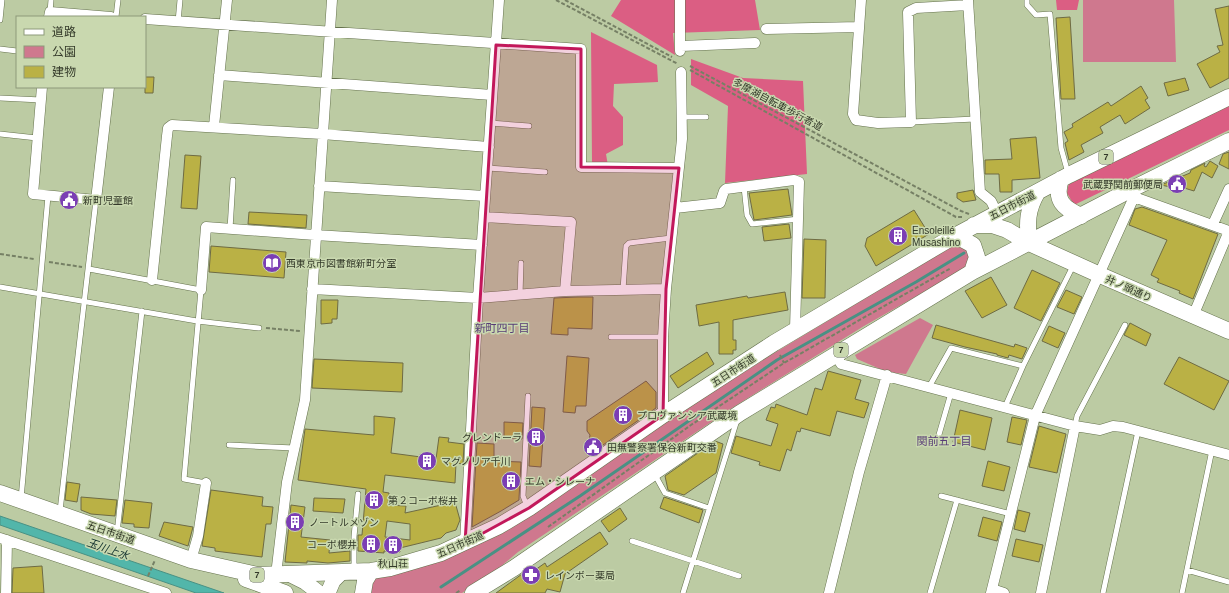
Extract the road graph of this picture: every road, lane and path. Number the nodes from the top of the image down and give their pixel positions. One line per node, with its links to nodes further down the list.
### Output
1 (2, 0): 18 (lane)
2 (51, 0): 15 (lane)
3 (118, 0): 17 (lane)
4 (180, 0): 20 (lane)
5 (227, 0): 21 (street)
6 (332, 0): 24 (street)
7 (499, 0): 25 (street)
8 (556, 0): 30 (path)
9 (565, 0): 29 (path)
10 (680, 0): 26 (street)
11 (861, 0): 22 (street)
12 (1027, 0): 54 (lane)
13 (968, 2): 14 (street); 41 (street)
14 (916, 4): 42 (street)
15 (50, 15): 16 (street)
16 (80, 16)
17 (116, 16)
18 (0, 20)
19 (146, 20): 20 (street)
20 (178, 22): 21 (street)
21 (224, 25): 24 (street); 31 (street)
22 (859, 27): 23 (street); 42 (street)
23 (766, 29)
24 (330, 33): 25 (street); 32 (street)
25 (496, 44): 35 (street); 52 (street)
26 (755, 44)
27 (0, 49): 28 (lane)
28 (16, 51)
29 (681, 62)
30 (684, 68): 40 (street); 68 (path, 多摩湖自転車歩行者道); 68 (path)
31 (219, 75): 32 (street); 44 (street)
32 (326, 84): 35 (street); 47 (street)
33 (42, 88): 38 (street)
34 (109, 88): 63 (street)
35 (492, 96): 43 (street)
36 (1229, 97): 54 (main road, 五日市街道 / 7)
37 (0, 98): 38 (lane)
38 (41, 100): 48 (street)
39 (706, 117): 40 (lane)
40 (682, 118): 52 (street)
41 (975, 118): 42 (lane); 68 (street)
42 (911, 122)
43 (490, 123): 45 (lane); 50 (street)
44 (214, 126): 47 (street); 85 (street)
45 (529, 126)
46 (0, 134): 48 (lane)
47 (322, 134): 50 (street); 56 (street)
48 (37, 138): 61 (street)
49 (1229, 141): 60 (main road, 7)
50 (489, 147): 51 (street)
51 (487, 168): 53 (lane); 62 (street)
52 (679, 168): 64 (street)
53 (545, 172)
54 (1065, 177): 59 (main road, 五日市街道 / 7); 65 (main road)
55 (233, 180): 70 (lane)
56 (319, 186): 62 (street); 72 (street)
57 (744, 187): 64 (street); 67 (lane); 67 (street)
58 (1229, 189): 69 (street)
59 (1037, 193): 68 (main road, 五日市街道 / 7); 75 (main road)
60 (1132, 194): 65 (main road, 7); 69 (street); 84 (street)
61 (48, 196): 63 (street); 78 (lane)
62 (485, 196): 66 (street)
63 (96, 200): 82 (lane)
64 (675, 208): 73 (street)
65 (1081, 216): 75 (main road, 7)
66 (484, 217): 76 (street); 91 (street)
67 (799, 219): 101 (street)
68 (980, 219): 74 (main road, 五日市街道 / 7); 75 (main road, 井ノ頭通り)
69 (1212, 224): 71 (street)
70 (230, 228): 72 (street); 89 (street)
71 (1229, 231): 97 (street)
72 (315, 235): 76 (street); 87 (street)
73 (671, 238): 88 (street); 90 (lane)
74 (951, 238): 83 (main road); 101 (main road, 五日市街道 / 7)
75 (1029, 243): 80 (main road, 井ノ頭通り); 83 (main road, 7)
76 (482, 245): 94 (street)
77 (0, 254): 78 (path)
78 (41, 260): 82 (path); 92 (lane)
79 (521, 263): 93 (lane)
80 (1074, 264): 84 (main road, 井ノ頭通り); 109 (lane)
81 (956, 265): 108 (path)
82 (89, 269): 85 (lane); 95 (lane)
83 (972, 272): 106 (main road, 7)
84 (1100, 275): 97 (main road, 井ノ頭通り); 117 (street)
85 (152, 280): 89 (lane)
86 (0, 286): 92 (lane)
87 (312, 289): 94 (street); 103 (street)
88 (666, 289): 90 (street); 105 (street)
89 (201, 290): 98 (lane)
90 (623, 290): 91 (street)
91 (565, 291): 93 (street)
92 (38, 292): 95 (lane); 130 (lane)
93 (520, 295): 94 (street)
94 (478, 298): 140 (street)
95 (85, 301): 96 (lane); 134 (lane)
96 (142, 311): 98 (lane); 137 (lane)
97 (1193, 316): 102 (main road, 井ノ頭通り)
98 (197, 321): 100 (lane); 126 (lane)
99 (1125, 325): 118 (lane)
100 (259, 328): 103 (path)
101 (795, 330): 116 (main road, 五日市街道 / 7)
102 (1229, 331)
103 (308, 332): 122 (street)
104 (611, 336): 105 (lane)
105 (663, 337): 116 (street)
106 (835, 354): 110 (street); 115 (main road, 7)
107 (780, 355): 108 (path)
108 (783, 361): 136 (path)
109 (1022, 366): 111 (lane); 114 (lane)
110 (887, 375): 111 (street); 163 (street)
111 (929, 387): 112 (street)
112 (952, 393): 114 (street); 120 (lane)
113 (528, 396): 132 (lane)
114 (1004, 407): 117 (street)
115 (740, 413): 125 (main road, 7); 133 (lane)
116 (663, 415): 132 (main road, 五日市街道 / 7)
117 (1035, 416): 118 (street); 135 (street)
118 (1075, 426): 119 (street); 166 (street)
119 (1138, 431): 123 (street); 167 (lane)
120 (938, 438)
121 (229, 445): 122 (lane)
122 (294, 448): 149 (street)
123 (1212, 450): 124 (street); 145 (lane)
124 (1229, 455)
125 (653, 473): 133 (lane); 152 (main road, 7)
126 (206, 483): 141 (street)
127 (0, 493): 130 (main road, 五日市街道 / 7)
128 (358, 494): 148 (lane)
129 (941, 496): 131 (lane)
130 (21, 500): 134 (main road, 五日市街道 / 7)
131 (956, 500): 135 (lane); 164 (lane)
132 (529, 508): 140 (main road, 五日市街道 / 7)
133 (709, 508): 142 (lane)
134 (60, 514): 137 (main road, 五日市街道 / 7)
135 (1011, 514): 154 (street)
136 (546, 529)
137 (117, 534): 141 (main road, 五日市街道 / 7)
138 (3, 539): 153 (street); 155 (street)
139 (632, 542): 142 (lane)
140 (465, 543): 146 (main road, 五日市街道 / 7)
141 (191, 560): 144 (main road, 五日市街道 / 7)
142 (692, 561): 150 (lane); 162 (lane)
143 (154, 562): 147 (path)
144 (223, 568): 149 (main road, 五日市街道 / 7); 157 (main road, 五日市街道 / 7)
145 (1187, 570): 151 (lane); 168 (lane)
146 (371, 571): 148 (main road, 五日市街道 / 7); 160 (main road)
147 (149, 573)
148 (347, 573): 149 (main road, 五日市街道 / 7); 159 (main road)
149 (283, 575): 158 (main road)
150 (739, 576)
151 (1229, 582)
152 (478, 589): 161 (path)
153 (150, 590): 156 (street)
154 (991, 591): 165 (street)
155 (6, 593)
156 (166, 593)
157 (284, 593)
158 (319, 593)
159 (328, 593)
160 (363, 593)
161 (456, 593)
162 (683, 593)
163 (829, 593)
164 (930, 593)
165 (1004, 593)
166 (1041, 593)
167 (1103, 593)
168 (1182, 593)

